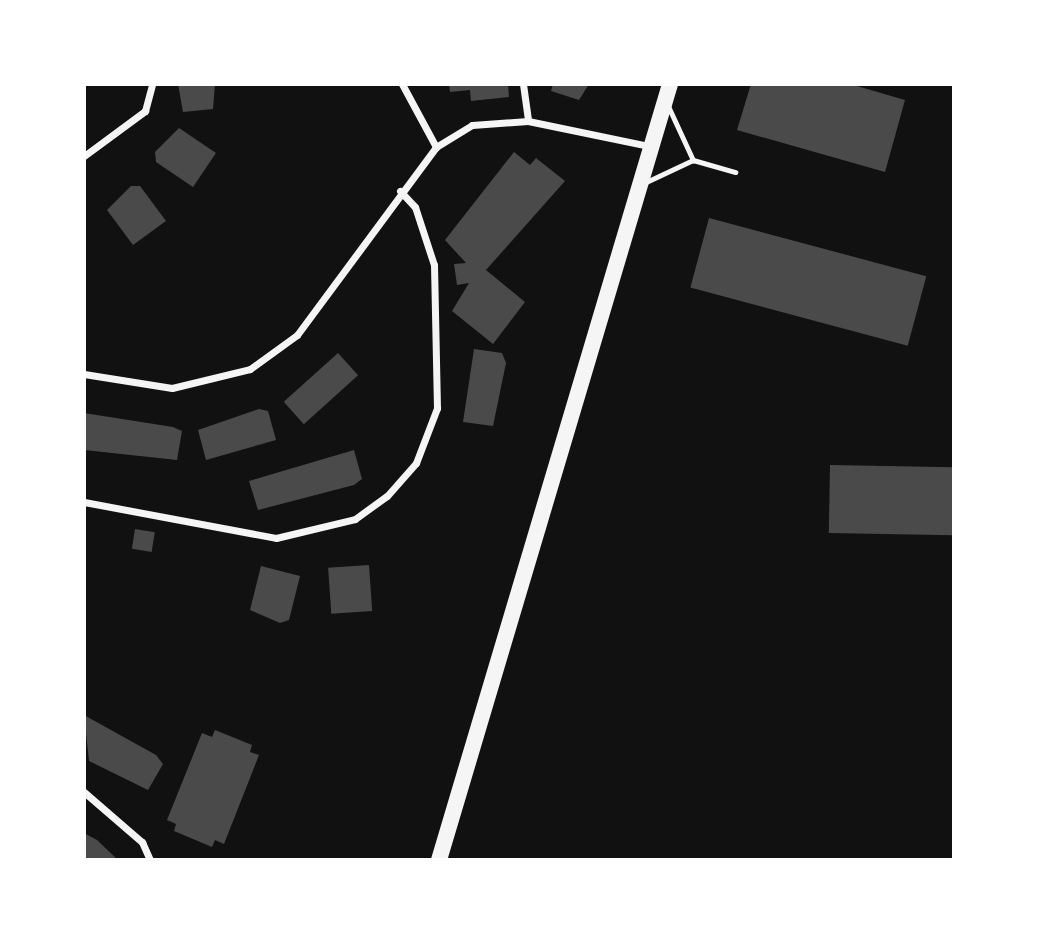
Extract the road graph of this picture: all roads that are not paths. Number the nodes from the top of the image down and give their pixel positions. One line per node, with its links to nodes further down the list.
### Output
1 (152, 84): 8 (street)
2 (402, 84): 7 (street)
3 (523, 84): 5 (street)
4 (667, 92): 6 (main road); 9 (lane)
5 (528, 121): 6 (street); 7 (street)
6 (649, 146): 11 (main road)
7 (436, 147): 12 (street)
8 (84, 156)
9 (693, 160): 10 (lane); 11 (lane)
10 (735, 172)
11 (637, 186): 17 (main road)
12 (400, 191): 13 (street); 14 (street)
13 (84, 374)
14 (84, 502)
15 (84, 792): 16 (street)
16 (150, 860)
17 (439, 860)

